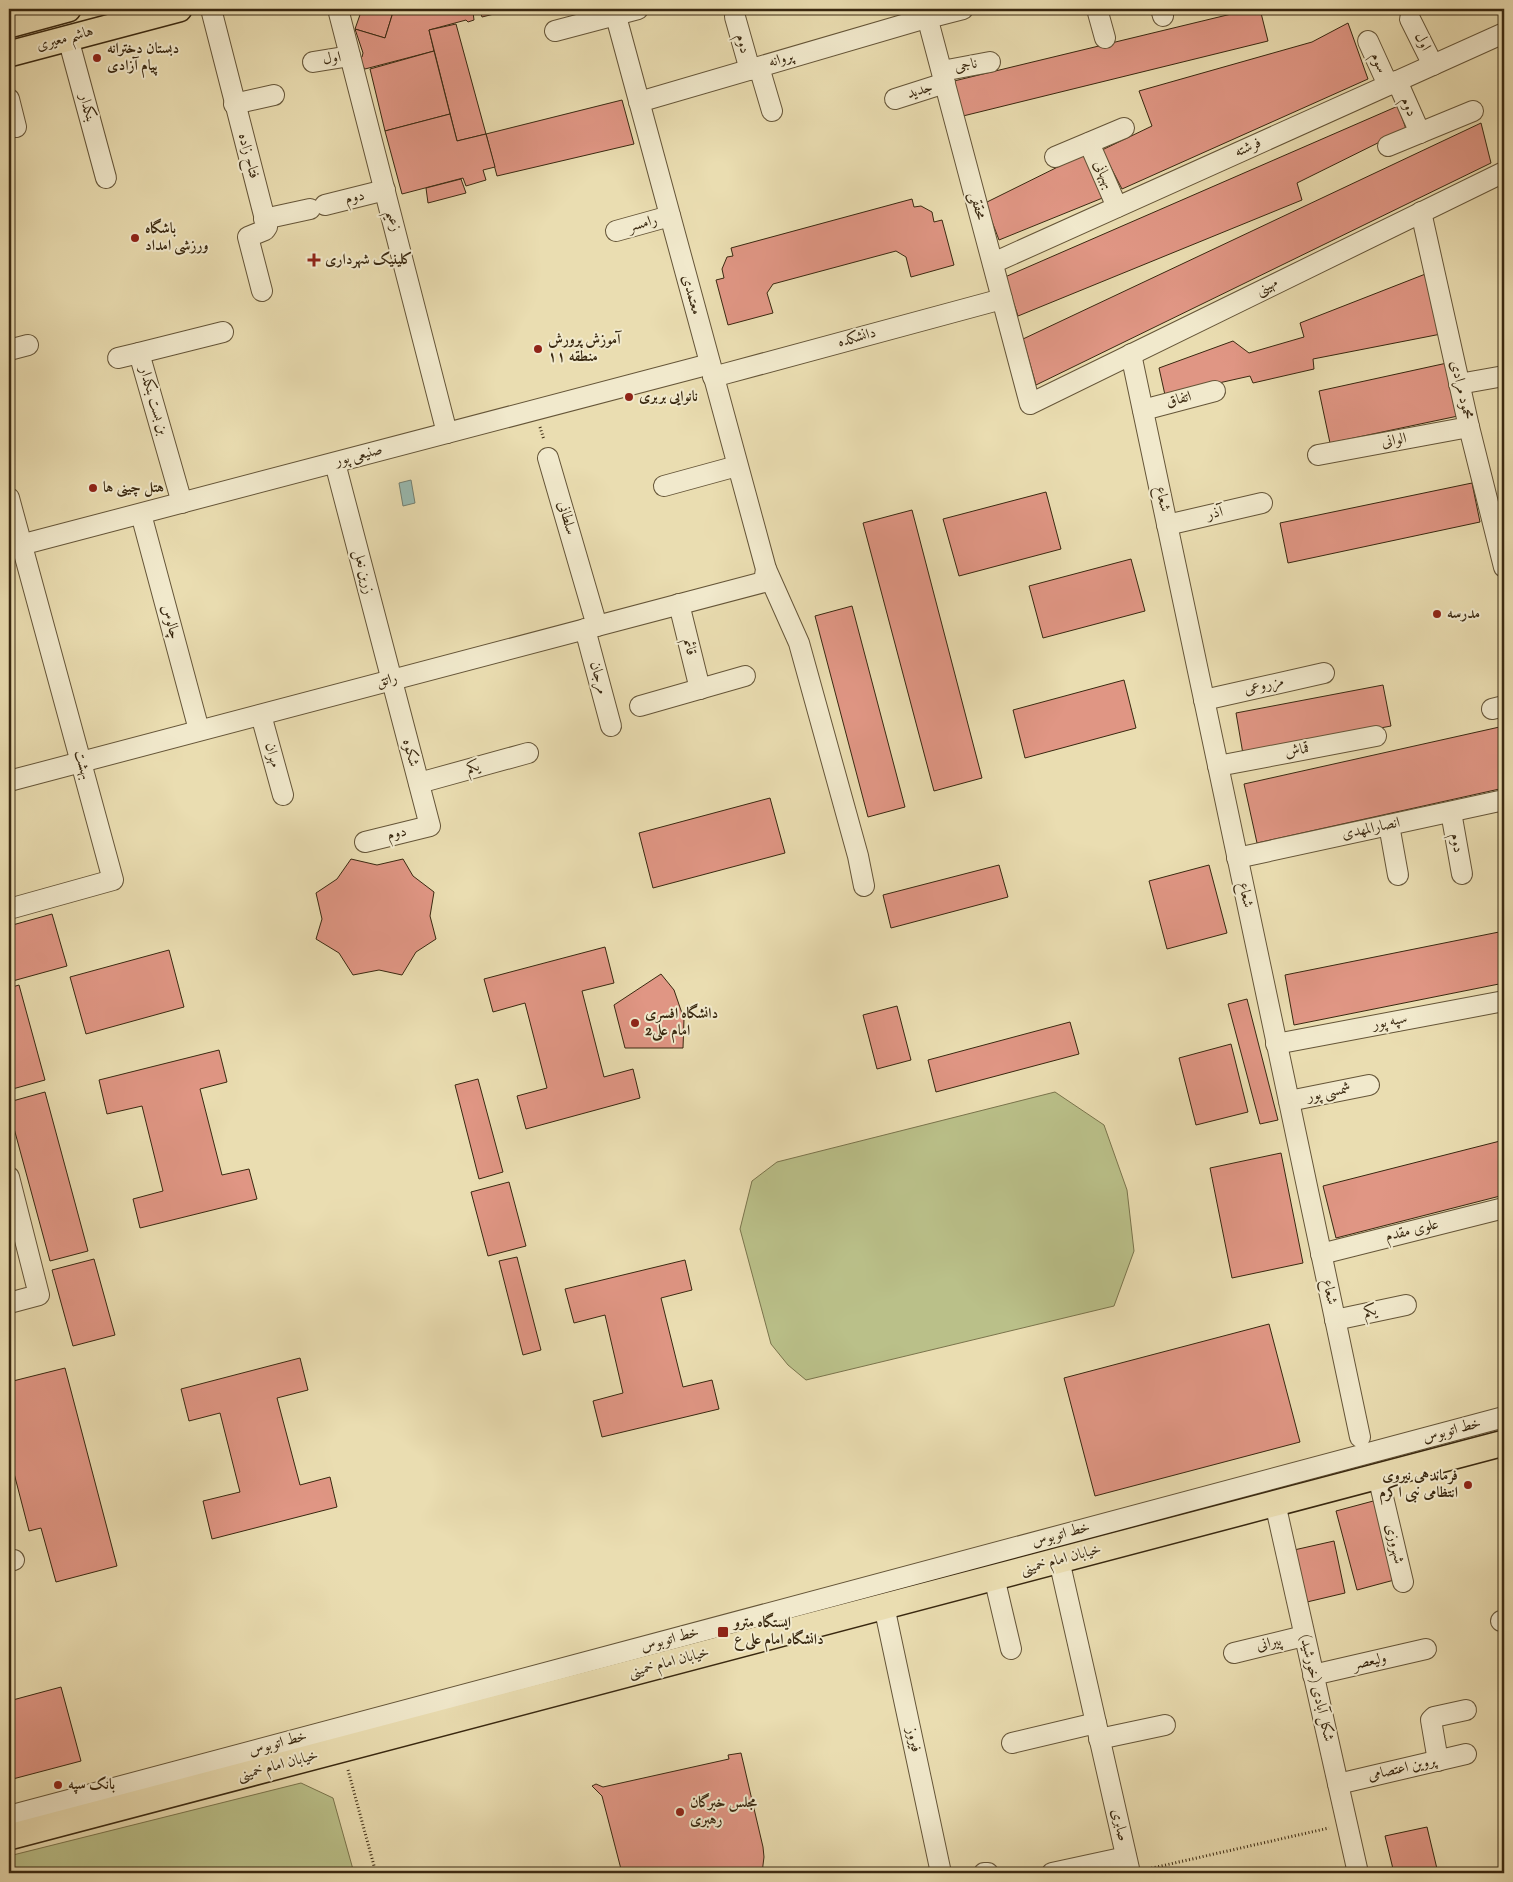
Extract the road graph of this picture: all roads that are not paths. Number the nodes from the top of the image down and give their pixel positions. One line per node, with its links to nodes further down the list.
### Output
1 (68, 9): 8 (main road, هاشم معیری)
2 (179, 9): 16 (main road, هاشم معیری)
3 (211, 9): 31 (street, فتاح زاده)
4 (338, 9): 20 (street, زعیم)
5 (638, 9): 9 (street)
6 (963, 9): 10 (street, پروانه)
7 (1097, 9): 17 (street)
8 (40, 12): 13 (main road, هاشم معیری)
9 (615, 12): 14 (street); 30 (street, معتمدی)
10 (925, 15): 24 (street, پروانه); 25 (street, محققی)
11 (735, 17): 24 (street, دوم)
12 (1410, 19): 23 (street, اول)
13 (9, 24)
14 (555, 31)
15 (1504, 33): 23 (street, فرشته)
16 (68, 38): 19 (main road, هاشم معیری); 41 (street, بنکدار)
17 (1104, 38)
18 (1368, 42): 26 (street, سوم)
19 (9, 54)
20 (350, 56): 21 (street, اول); 42 (street, زعیم)
21 (313, 62)
22 (990, 62): 25 (street, ناجی)
23 (1433, 65): 26 (street, فرشته)
24 (754, 69): 30 (street, پروانه); 32 (street)
25 (943, 77): 29 (street, جدید); 48 (street, محققی)
26 (1392, 84): 36 (street, دوم); 43 (street, فرشته)
27 (274, 95): 31 (street)
28 (9, 99): 34 (street)
29 (895, 99)
30 (640, 102): 45 (street, معتمدی)
31 (234, 104): 46 (street, فتاح زاده)
32 (772, 110)
33 (1473, 111): 36 (street)
34 (16, 127)
35 (1124, 128): 37 (street)
36 (1420, 132): 38 (street)
37 (1089, 143): 39 (street); 43 (street, بهبهانی)
38 (1388, 146)
39 (1055, 157)
40 (1504, 172): 44 (street, مهینی)
41 (106, 178)
42 (385, 190): 46 (street, دوم); 62 (street, زعیم)
43 (1117, 207): 48 (street, فرشته)
44 (1422, 212): 53 (street, مهینی); 57 (street, محمود مرادی)
45 (670, 216): 47 (street, رامسر); 55 (street, معتمدی)
46 (264, 219): 49 (street)
47 (616, 231)
48 (992, 263): 50 (street, محققی)
49 (262, 291)
50 (1002, 298): 55 (street, دانشکده); 59 (street, محققی)
51 (223, 332): 52 (street, بن بست بنکدار)
52 (140, 353): 54 (street); 69 (street, بن بست بنکدار)
53 (1131, 354): 59 (street, مهینی); 60 (street, شعاع)
54 (118, 358)
55 (711, 370): 62 (street, صنیعی پور); 66 (street, معتمدی)
56 (1504, 376): 57 (street)
57 (1459, 384): 61 (street, محمود مرادی)
58 (1215, 390): 60 (street, اتفاق)
59 (1030, 404)
60 (1143, 410): 72 (street, شعاع)
61 (1469, 427): 63 (street, الوانی); 73 (street, محمود مرادی)
62 (447, 433): 65 (street, صنیعی پور)
63 (1318, 456)
64 (548, 458): 78 (street, سلطانی)
65 (335, 463): 69 (street, صنیعی پور); 81 (street, زرین نعل)
66 (737, 466): 67 (street); 76 (street, معتمدی)
67 (664, 486)
68 (9, 498): 74 (street, بهشت)
69 (182, 503): 71 (street, صنیعی پور)
70 (1262, 503): 72 (street, آذر)
71 (141, 514): 74 (street, صنیعی پور); 87 (street, چالوس)
72 (1167, 525): 83 (street, شعاع)
73 (1500, 530): 75 (street, محمود مرادی)
74 (15, 547): 90 (street, بهشت)
75 (1504, 567)
76 (765, 575): 77 (street, راتق); 103 (street, معتمدی)
77 (679, 604): 78 (street, راتق); 82 (street, قائم)
78 (591, 627): 81 (street, راتق); 86 (street, مرجان)
79 (1324, 673): 83 (street, مزروعی)
80 (746, 676): 82 (street)
81 (391, 680): 85 (street, راتق); 93 (street, شکوه)
82 (700, 689): 84 (street)
83 (1204, 700): 91 (street, شعاع)
84 (640, 706)
85 (261, 714): 87 (street, راتق); 94 (street, مهران)
86 (612, 726)
87 (199, 730): 90 (street, راتق)
88 (1376, 736): 91 (street, قماش)
89 (528, 753): 93 (street, یکم)
90 (81, 762): 92 (street, راتق); 104 (street, بهشت)
91 (1218, 766): 100 (street, شعاع)
92 (9, 781)
93 (418, 783): 98 (street, شکوه)
94 (283, 795)
95 (1504, 800): 96 (street, انصارالمهدی)
96 (1450, 812): 97 (street, انصارالمهدی); 101 (street, دوم)
97 (1389, 825): 100 (street, انصارالمهدی); 102 (street)
98 (430, 826): 99 (street, دوم)
99 (365, 842)
100 (1237, 858): 106 (street, شعاع)
101 (1462, 874)
102 (1398, 875)
103 (864, 886)
104 (9, 909)
105 (1504, 1001): 106 (street, سپه پور)
106 (1276, 1044): 108 (street, شعاع)
107 (1369, 1084): 108 (street, شمسی پور)
108 (1288, 1101): 111 (street, شعاع)
109 (10, 1188): 112 (street)
110 (1504, 1208): 111 (street, علوی مقدم)
111 (1321, 1254): 114 (street, شعاع)
112 (9, 1303)
113 (1406, 1305): 114 (street, یکم)
114 (1335, 1320): 116 (street, شعاع)
115 (1504, 1417): 136 (street, خط اتوبوس)
116 (1360, 1437)
117 (1504, 1443): 118 (main road, خیابان امام خمینی)
118 (1378, 1476): 119 (main road, خیابان امام خمینی); 122 (street, شهروزی)
119 (1274, 1504): 120 (main road, خیابان امام خمینی); 124 (street, شکل آبادی (خورشید))
120 (1058, 1560): 121 (main road, خیابان امام خمینی); 131 (street, صابری)
121 (994, 1577): 123 (main road, خیابان امام خمینی); 125 (street)
122 (1403, 1582)
123 (884, 1606): 137 (main road, خیابان امام خمینی); 139 (street, فیروز)
124 (1304, 1636): 127 (street, پیرانی); 128 (street, شکل آبادی (خورشید))
125 (1011, 1649)
126 (1426, 1649): 128 (street, ولیعصر)
127 (1234, 1653)
128 (1313, 1675): 135 (street, شکل آبادی (خورشید))
129 (1466, 1710): 134 (street)
130 (1165, 1725): 131 (street)
131 (1098, 1731): 132 (street); 138 (street, صابری)
132 (1012, 1743)
133 (1466, 1754): 134 (street, پروین اعتصامی)
134 (1438, 1761): 135 (street, پروین اعتصامی)
135 (1338, 1784): 141 (street, شکل آبادی (خورشید))
136 (9, 1816)
137 (9, 1837)
138 (1129, 1868): 140 (street)
139 (941, 1873)
140 (1052, 1873)
141 (1358, 1873)

